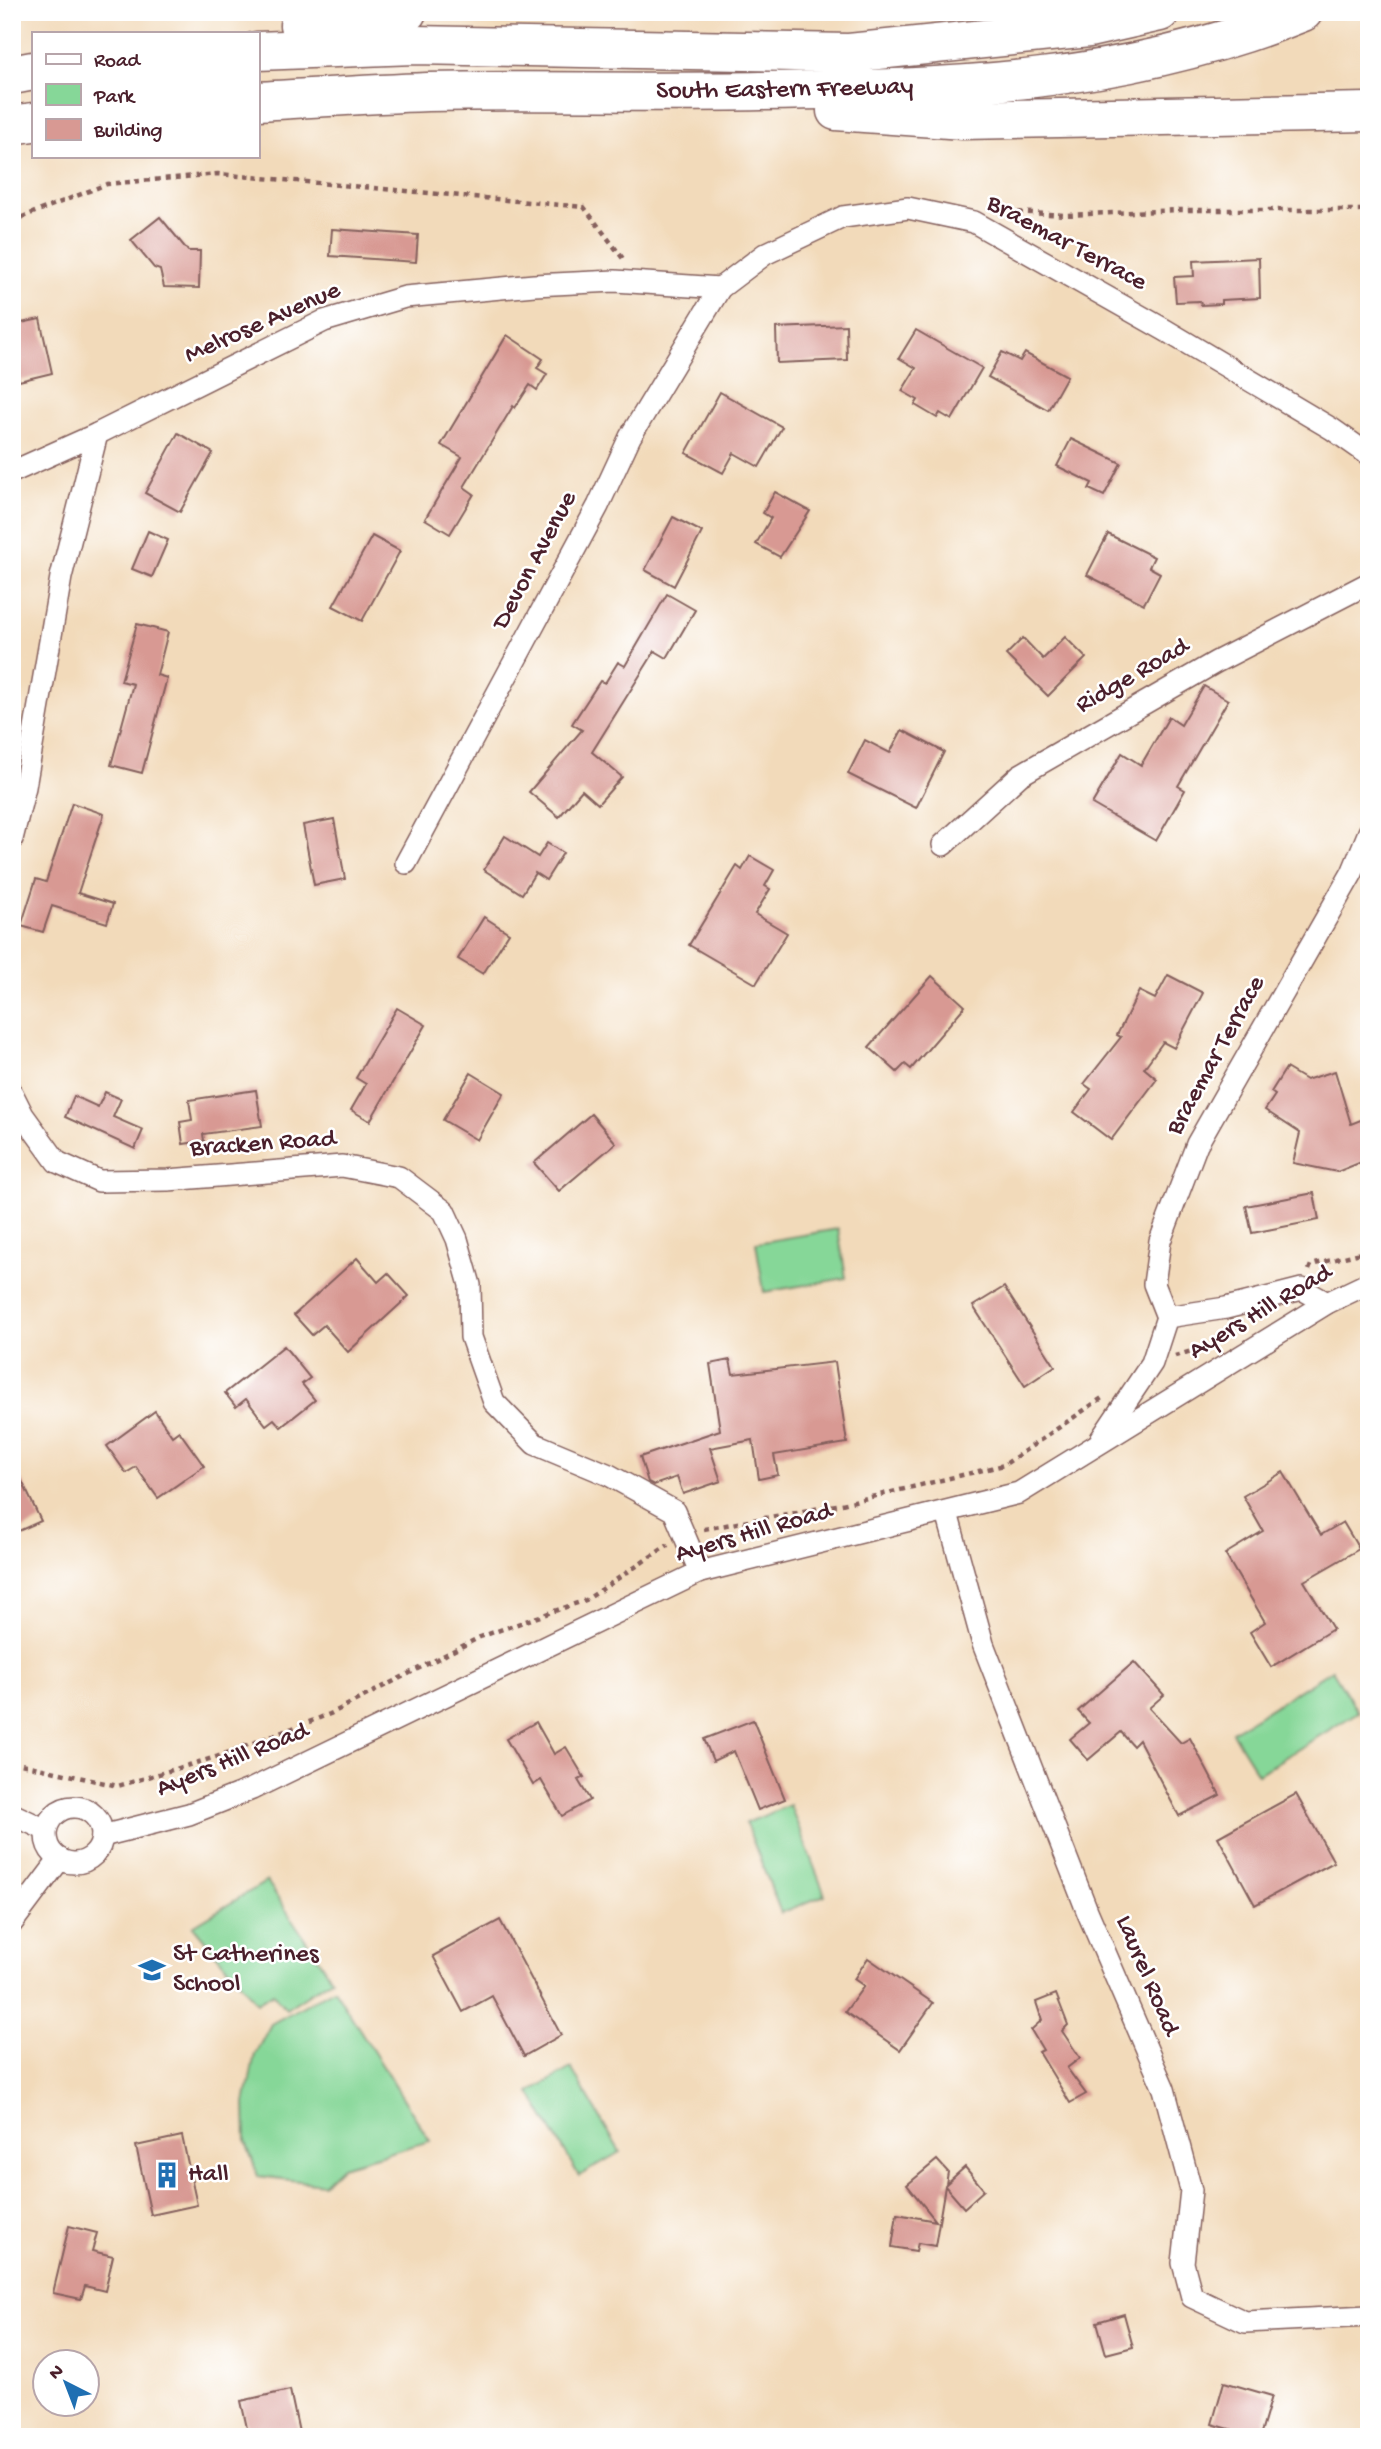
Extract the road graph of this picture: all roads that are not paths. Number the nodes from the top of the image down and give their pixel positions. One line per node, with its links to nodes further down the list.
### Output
1 (407, 12): 4 (highway)
2 (1160, 12): 5 (highway, South Eastern Freeway)
3 (1303, 12): 8 (highway, South Eastern Freeway)
4 (253, 32)
5 (259, 51)
6 (32, 71): 7 (highway)
7 (12, 75)
8 (623, 94): 9 (highway, South Eastern Freeway); 10 (highway)
9 (259, 101)
10 (1369, 112)
11 (32, 122): 12 (highway)
12 (12, 125)
13 (720, 289): 14 (street, Melrose Avenue); 15 (street, Braemar Terrace); 21 (street, Devon Avenue)
14 (97, 434): 16 (street, Melrose Avenue); 19 (street)
15 (1369, 455)
16 (12, 471)
17 (1369, 583): 20 (street, Ridge Road)
18 (1369, 832): 25 (street, Braemar Terrace)
19 (12, 839)
20 (943, 845)
21 (406, 863)
22 (12, 1093): 28 (street, Bracken Road)
23 (1369, 1283): 24 (street, Ayers Hill Road)
24 (1327, 1303): 25 (street); 26 (street, Ayers Hill Road)
25 (1167, 1317): 26 (street)
26 (1096, 1446): 27 (street, Ayers Hill Road)
27 (947, 1513): 28 (street, Ayers Hill Road); 34 (street, Laurel Road)
28 (700, 1572): 31 (street, Ayers Hill Road)
29 (12, 1814): 30 (street)
30 (46, 1830): 31 (street); 32 (street)
31 (102, 1836): 32 (street)
32 (60, 1859): 33 (street)
33 (12, 1923)
34 (1369, 2316)

